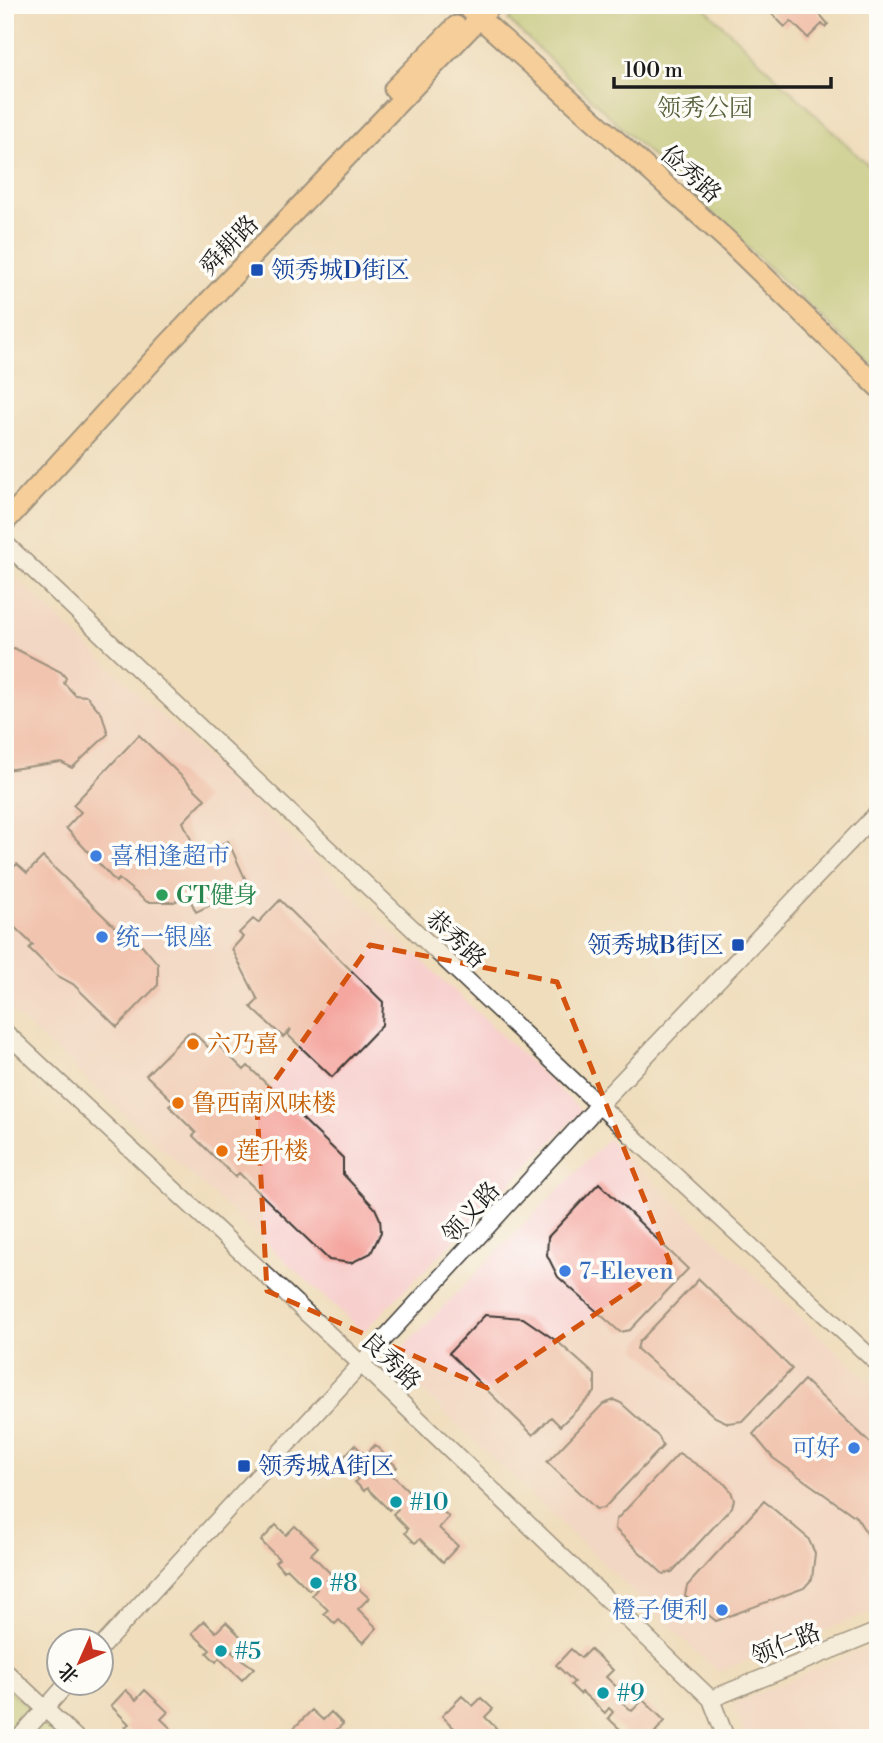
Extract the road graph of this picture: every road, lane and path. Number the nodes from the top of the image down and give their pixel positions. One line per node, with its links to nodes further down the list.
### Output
1 (477, 9): 2 (main road, 俭秀路); 3 (main road, 舜耕路); 4 (main road, 舜耕路)
2 (878, 387)
3 (5, 506)
4 (5, 522)
5 (5, 543): 8 (street, 恭秀路)
6 (878, 812): 8 (street, 领义路)
7 (5, 1032): 10 (street, 良秀路)
8 (599, 1105): 9 (street, 恭秀路); 10 (street, 领义路)
9 (878, 1364)
10 (362, 1365): 11 (street, 领义路); 15 (street, 良秀路)
11 (116, 1631)
12 (878, 1631): 15 (street, 领仁路)
13 (5, 1671): 16 (street)
14 (54, 1698): 16 (street)
15 (711, 1699): 19 (street, 良秀路)
16 (44, 1708): 17 (street); 18 (street)
17 (19, 1738)
18 (76, 1738)
19 (726, 1738)

